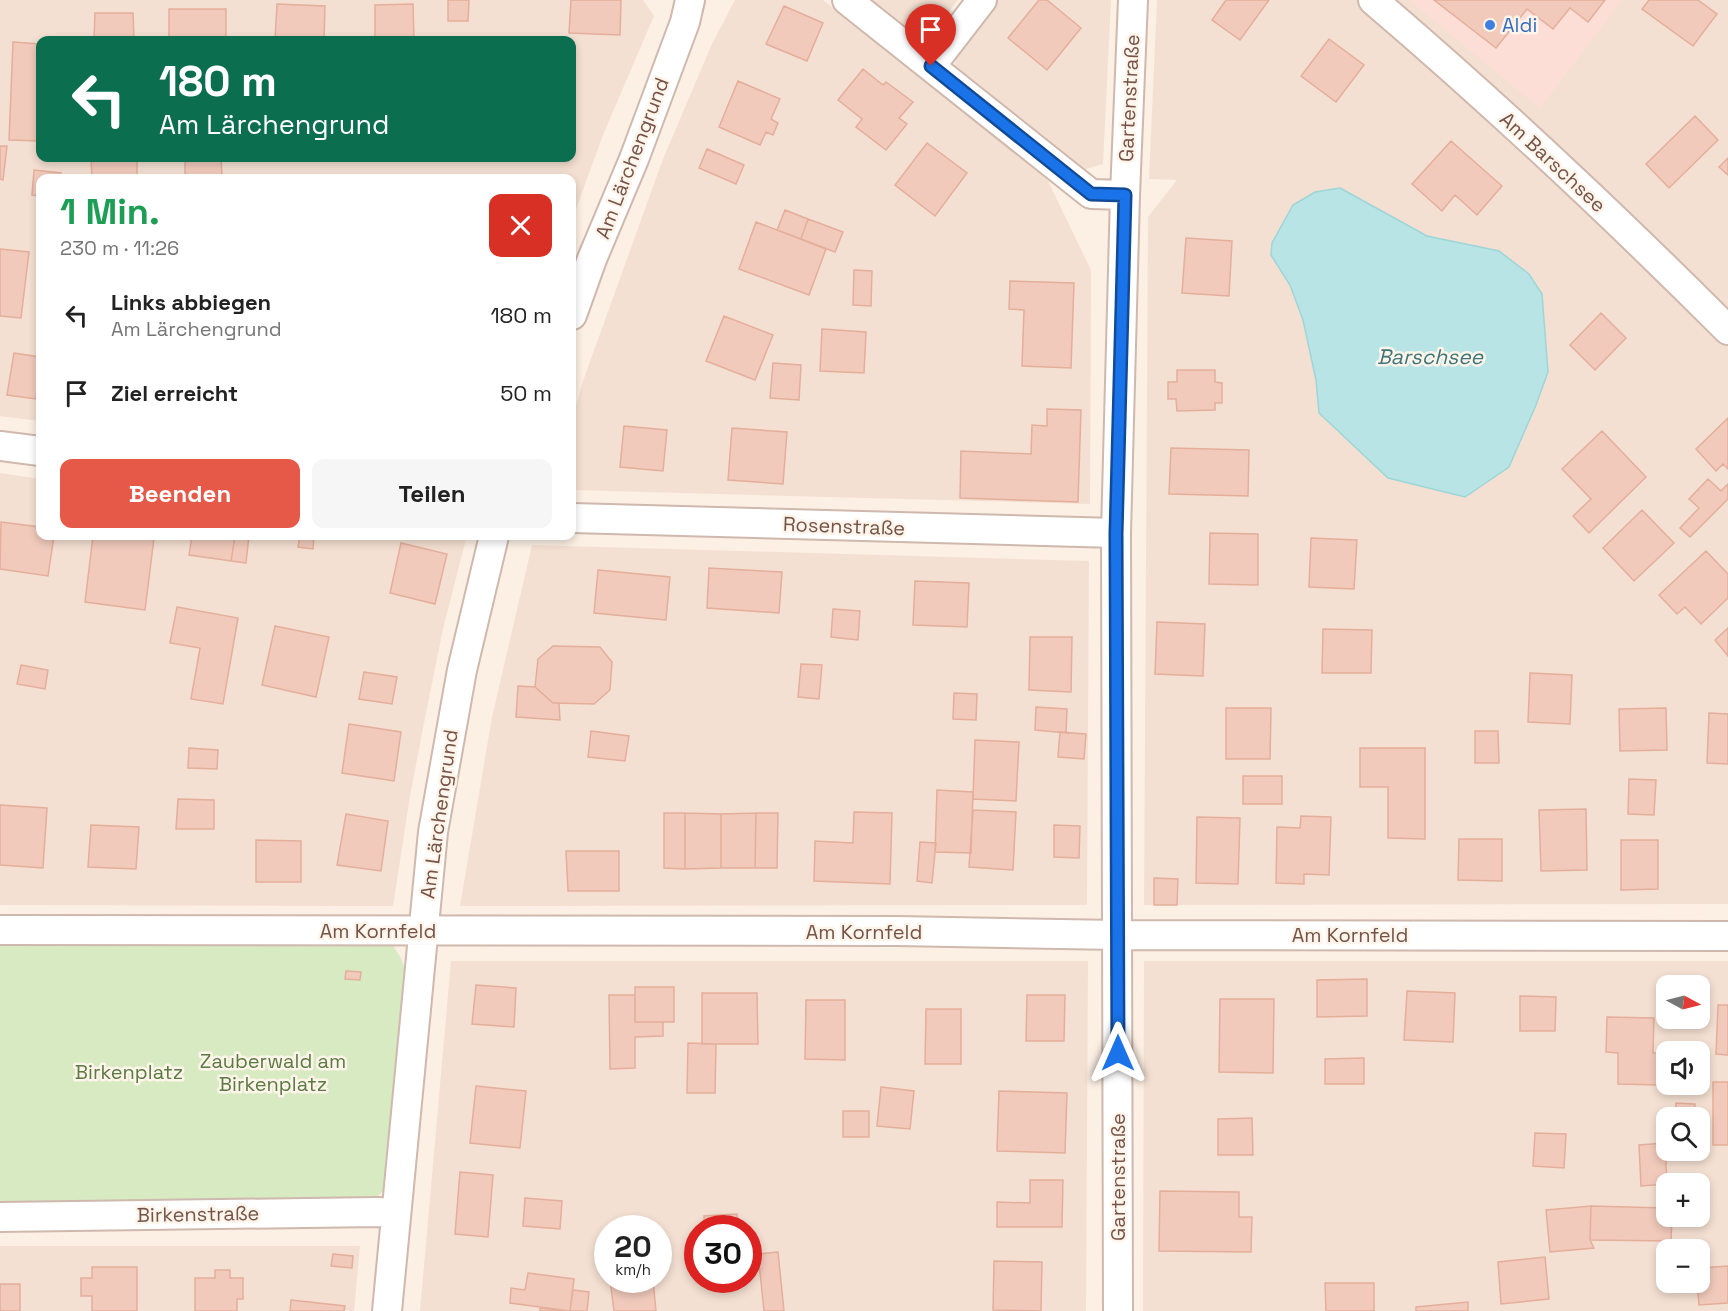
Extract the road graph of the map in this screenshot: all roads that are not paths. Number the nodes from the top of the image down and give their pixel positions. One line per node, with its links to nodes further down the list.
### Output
1 (690, 0): 8 (street, Am Lärchengrund)
2 (847, 0): 6 (street)
3 (982, 0): 6 (street)
4 (1133, 0): 7 (street, Gartenstraße)
5 (1373, 0): 9 (street, Am Barschsee)
6 (931, 66): 7 (street)
7 (1125, 195): 13 (street, Gartenstraße)
8 (576, 304)
9 (1728, 330)
10 (0, 446): 11 (street)
11 (36, 451)
12 (576, 518): 13 (street, Rosenstraße)
13 (1116, 534): 17 (street, Gartenstraße)
14 (493, 540): 16 (street, Am Lärchengrund)
15 (0, 930): 16 (street, Am Kornfeld)
16 (423, 931): 17 (street, Am Kornfeld); 19 (street, Am Lärchengrund)
17 (1118, 935): 18 (street, Am Kornfeld); 22 (street, Gartenstraße)
18 (1728, 936)
19 (396, 1213): 20 (street, Birkenstraße); 21 (street, Am Lärchengrund)
20 (0, 1216)
21 (387, 1311)
22 (1118, 1311)

